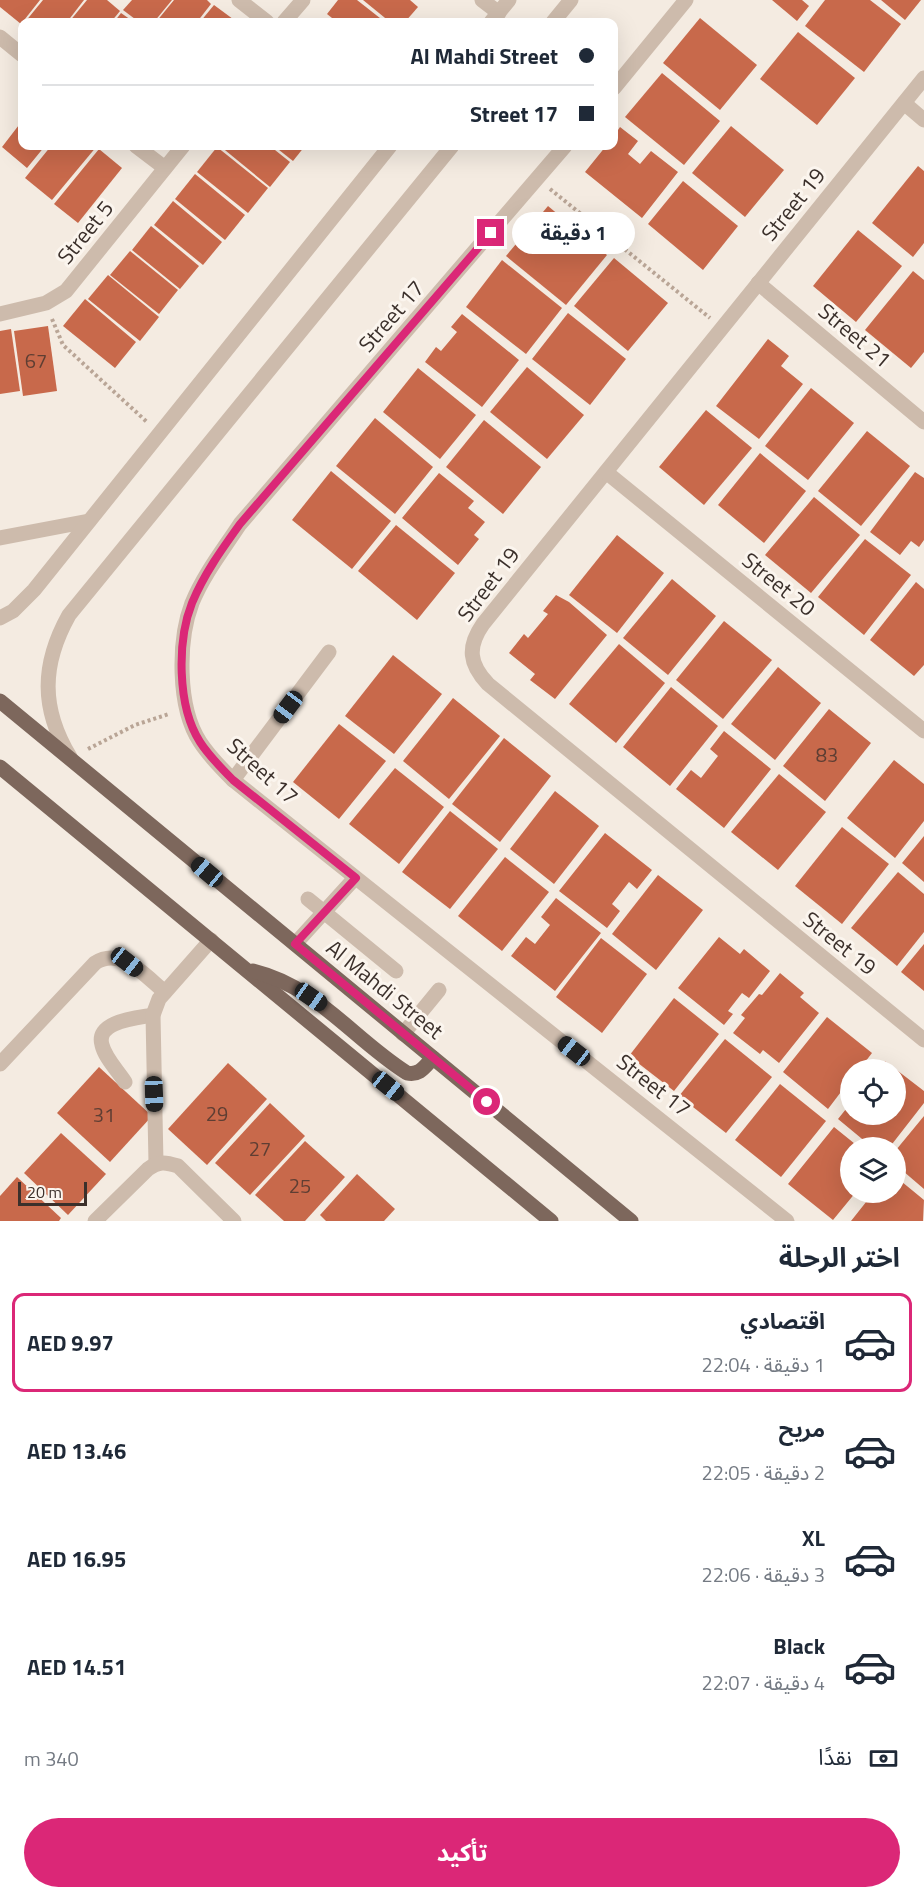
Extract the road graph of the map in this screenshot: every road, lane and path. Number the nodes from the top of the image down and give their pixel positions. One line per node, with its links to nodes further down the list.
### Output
1 (239, 0): 7 (street)
2 (303, 0): 8 (street)
3 (482, 0): 9 (street)
4 (509, 0): 9 (street)
5 (571, 0): 10 (street)
6 (686, 0): 14 (street)
7 (262, 18)
8 (287, 18)
9 (495, 18)
10 (556, 18)
11 (0, 37): 12 (street)
12 (18, 52)
13 (924, 78): 15 (street, Street 19)
14 (618, 83)
15 (904, 103): 16 (street); 24 (street, Street 19)
16 (924, 120)
17 (141, 150): 22 (street)
18 (180, 150): 22 (street, Street 5)
19 (387, 150): 29 (street)
20 (449, 150): 38 (street)
21 (562, 150): 23 (street, Street 17)
22 (165, 168): 25 (street, Street 5)
23 (538, 179): 27 (path); 36 (street, Street 17)
24 (758, 283): 27 (street, Street 19); 28 (street, Street 21)
25 (46, 303): 26 (street, Street 5); 29 (path)
26 (0, 314)
27 (722, 328): 30 (street, Street 19)
28 (924, 422)
29 (159, 433): 31 (street)
30 (606, 472): 37 (street, Street 20); 52 (street, Street 19)
31 (89, 521): 32 (street); 33 (street)
32 (0, 538)
33 (0, 618)
34 (329, 652): 40 (street)
35 (0, 701): 38 (main road, Al Mahdi Street)
36 (186, 708): 38 (path); 40 (street, Street 17)
37 (924, 731)
38 (70, 758): 45 (main road, Al Mahdi Street)
39 (0, 767): 44 (main road)
40 (233, 780): 41 (street, Street 17)
41 (356, 878): 43 (street); 61 (street, Street 17)
42 (308, 899): 43 (street)
43 (324, 912): 45 (street); 47 (street)
44 (212, 940): 46 (main road); 49 (street)
45 (295, 944): 51 (main road, Al Mahdi Street)
46 (247, 970): 53 (main road); 59 (main road)
47 (396, 971)
48 (439, 990): 51 (street)
49 (165, 992): 50 (street); 54 (street)
50 (153, 1015): 55 (street); 56 (street)
51 (404, 1034): 53 (main road, Al Mahdi Street)
52 (924, 1041)
53 (433, 1058): 60 (main road, Al Mahdi Street)
54 (0, 1064)
55 (125, 1082)
56 (156, 1163): 57 (street); 58 (street)
57 (95, 1221)
58 (234, 1221)
59 (551, 1221)
60 (631, 1221)
61 (788, 1221)

